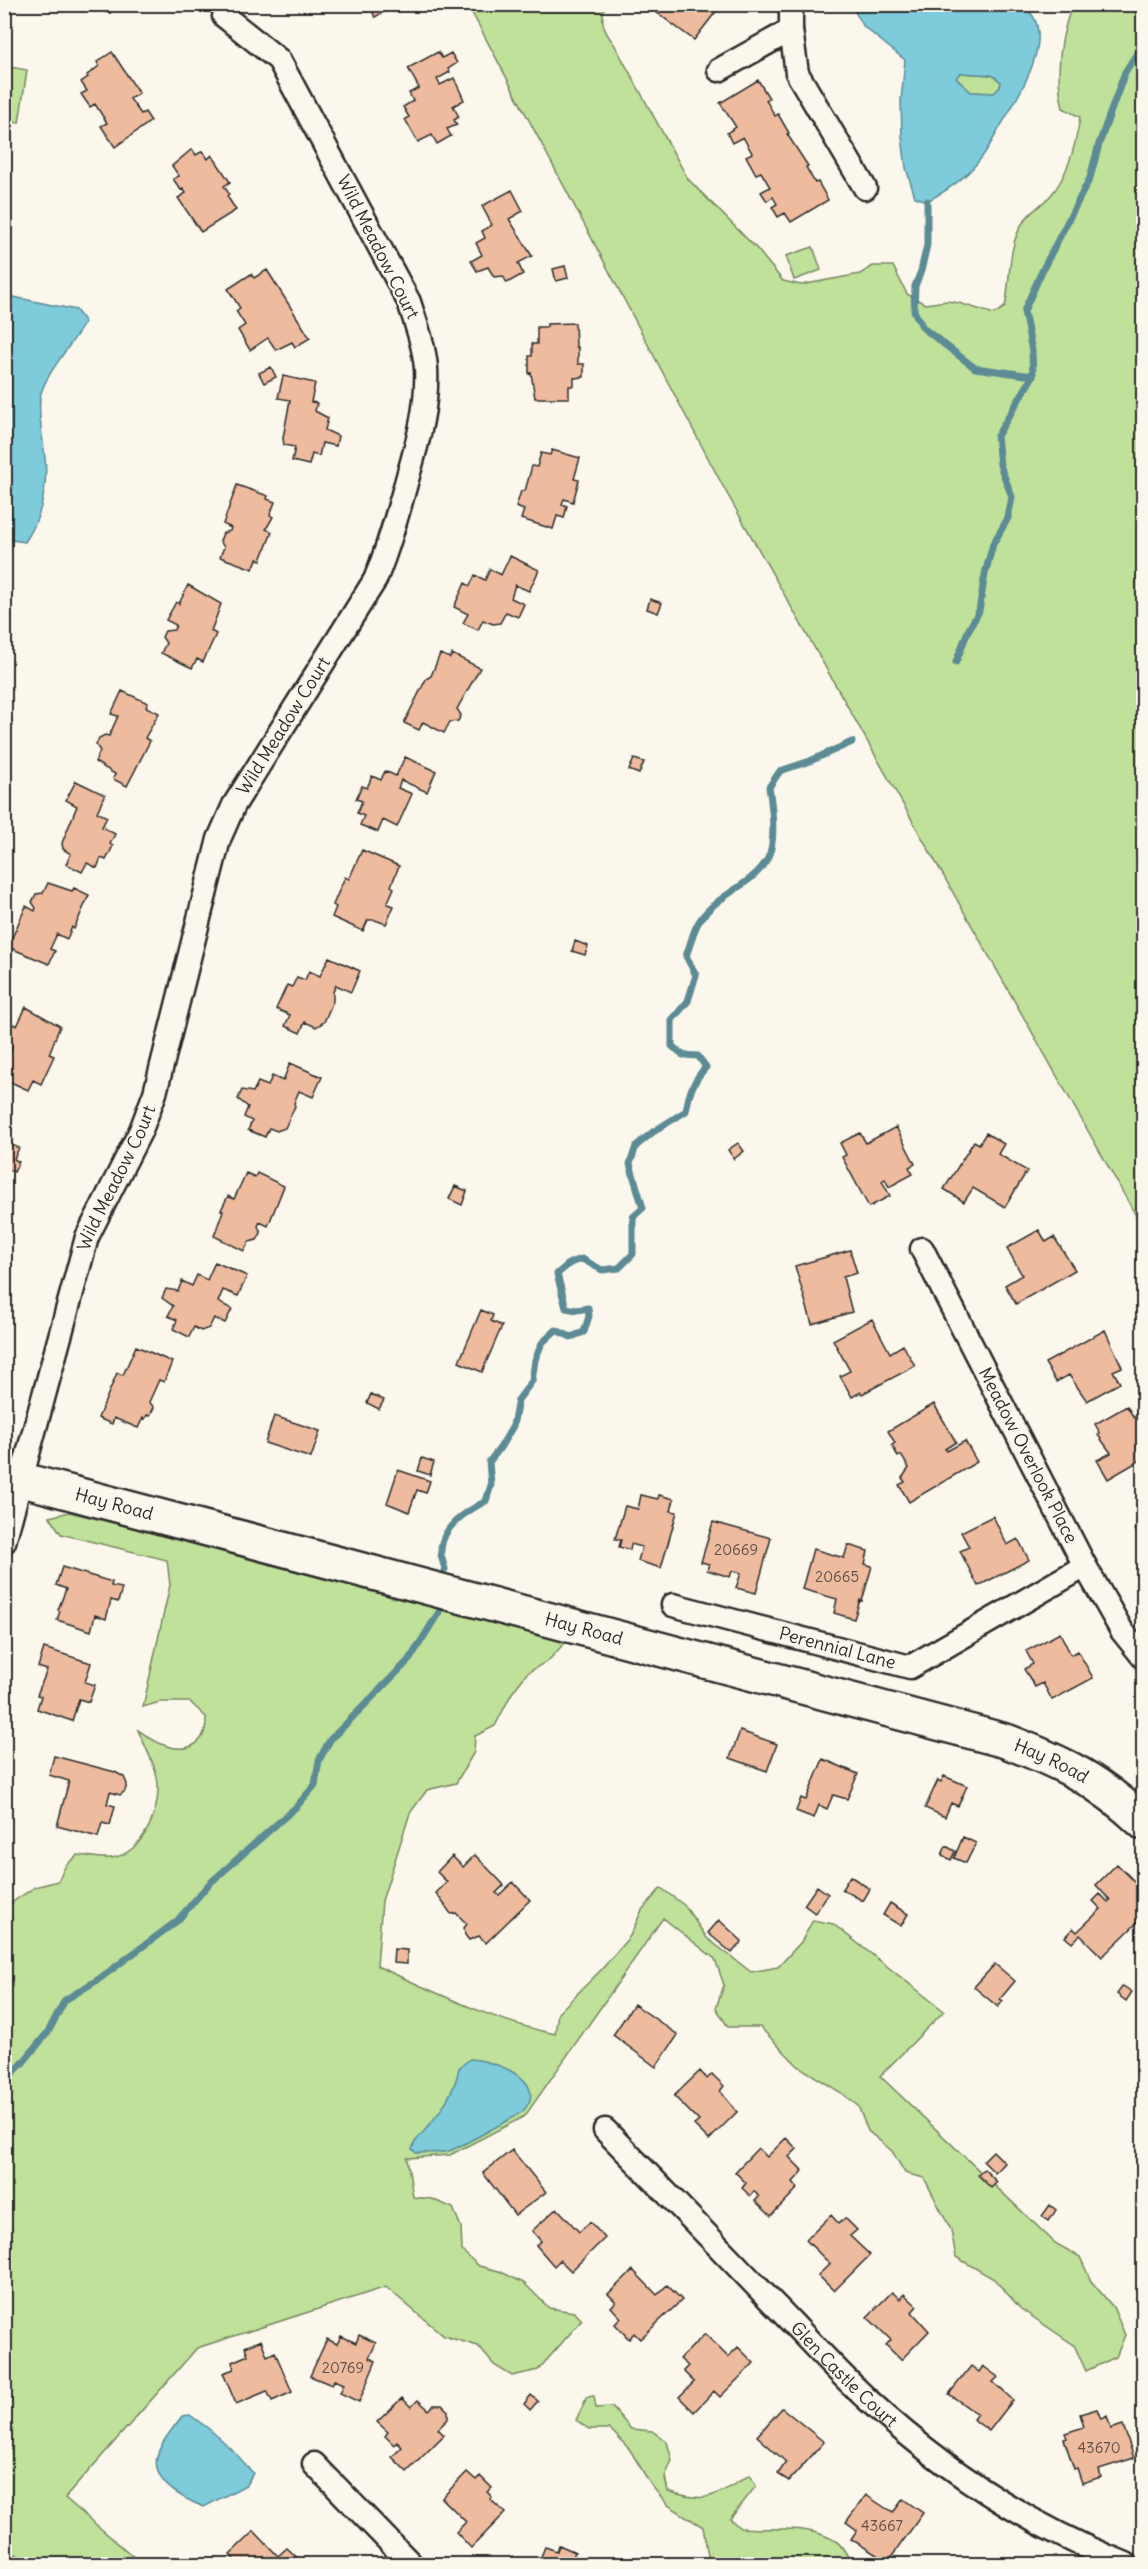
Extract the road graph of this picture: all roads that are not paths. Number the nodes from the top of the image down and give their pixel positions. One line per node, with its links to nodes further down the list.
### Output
1 (791, 4): 3 (street)
2 (224, 16): 7 (street, Wild Meadow Court)
3 (791, 30): 4 (street); 5 (street)
4 (719, 70)
5 (865, 188)
6 (922, 1249): 9 (street, Meadow Overlook Place)
7 (13, 1478): 8 (street, Wild Meadow Court); 12 (street, Hay Road)
8 (4, 1542)
9 (1085, 1566): 10 (street, Perennial Lane); 11 (street, Meadow Overlook Place)
10 (673, 1605)
11 (1143, 1658)
12 (1143, 1822)
13 (605, 2130): 16 (street, Glen Castle Court)
14 (314, 2464): 15 (street)
15 (411, 2565)
16 (1126, 2565)

